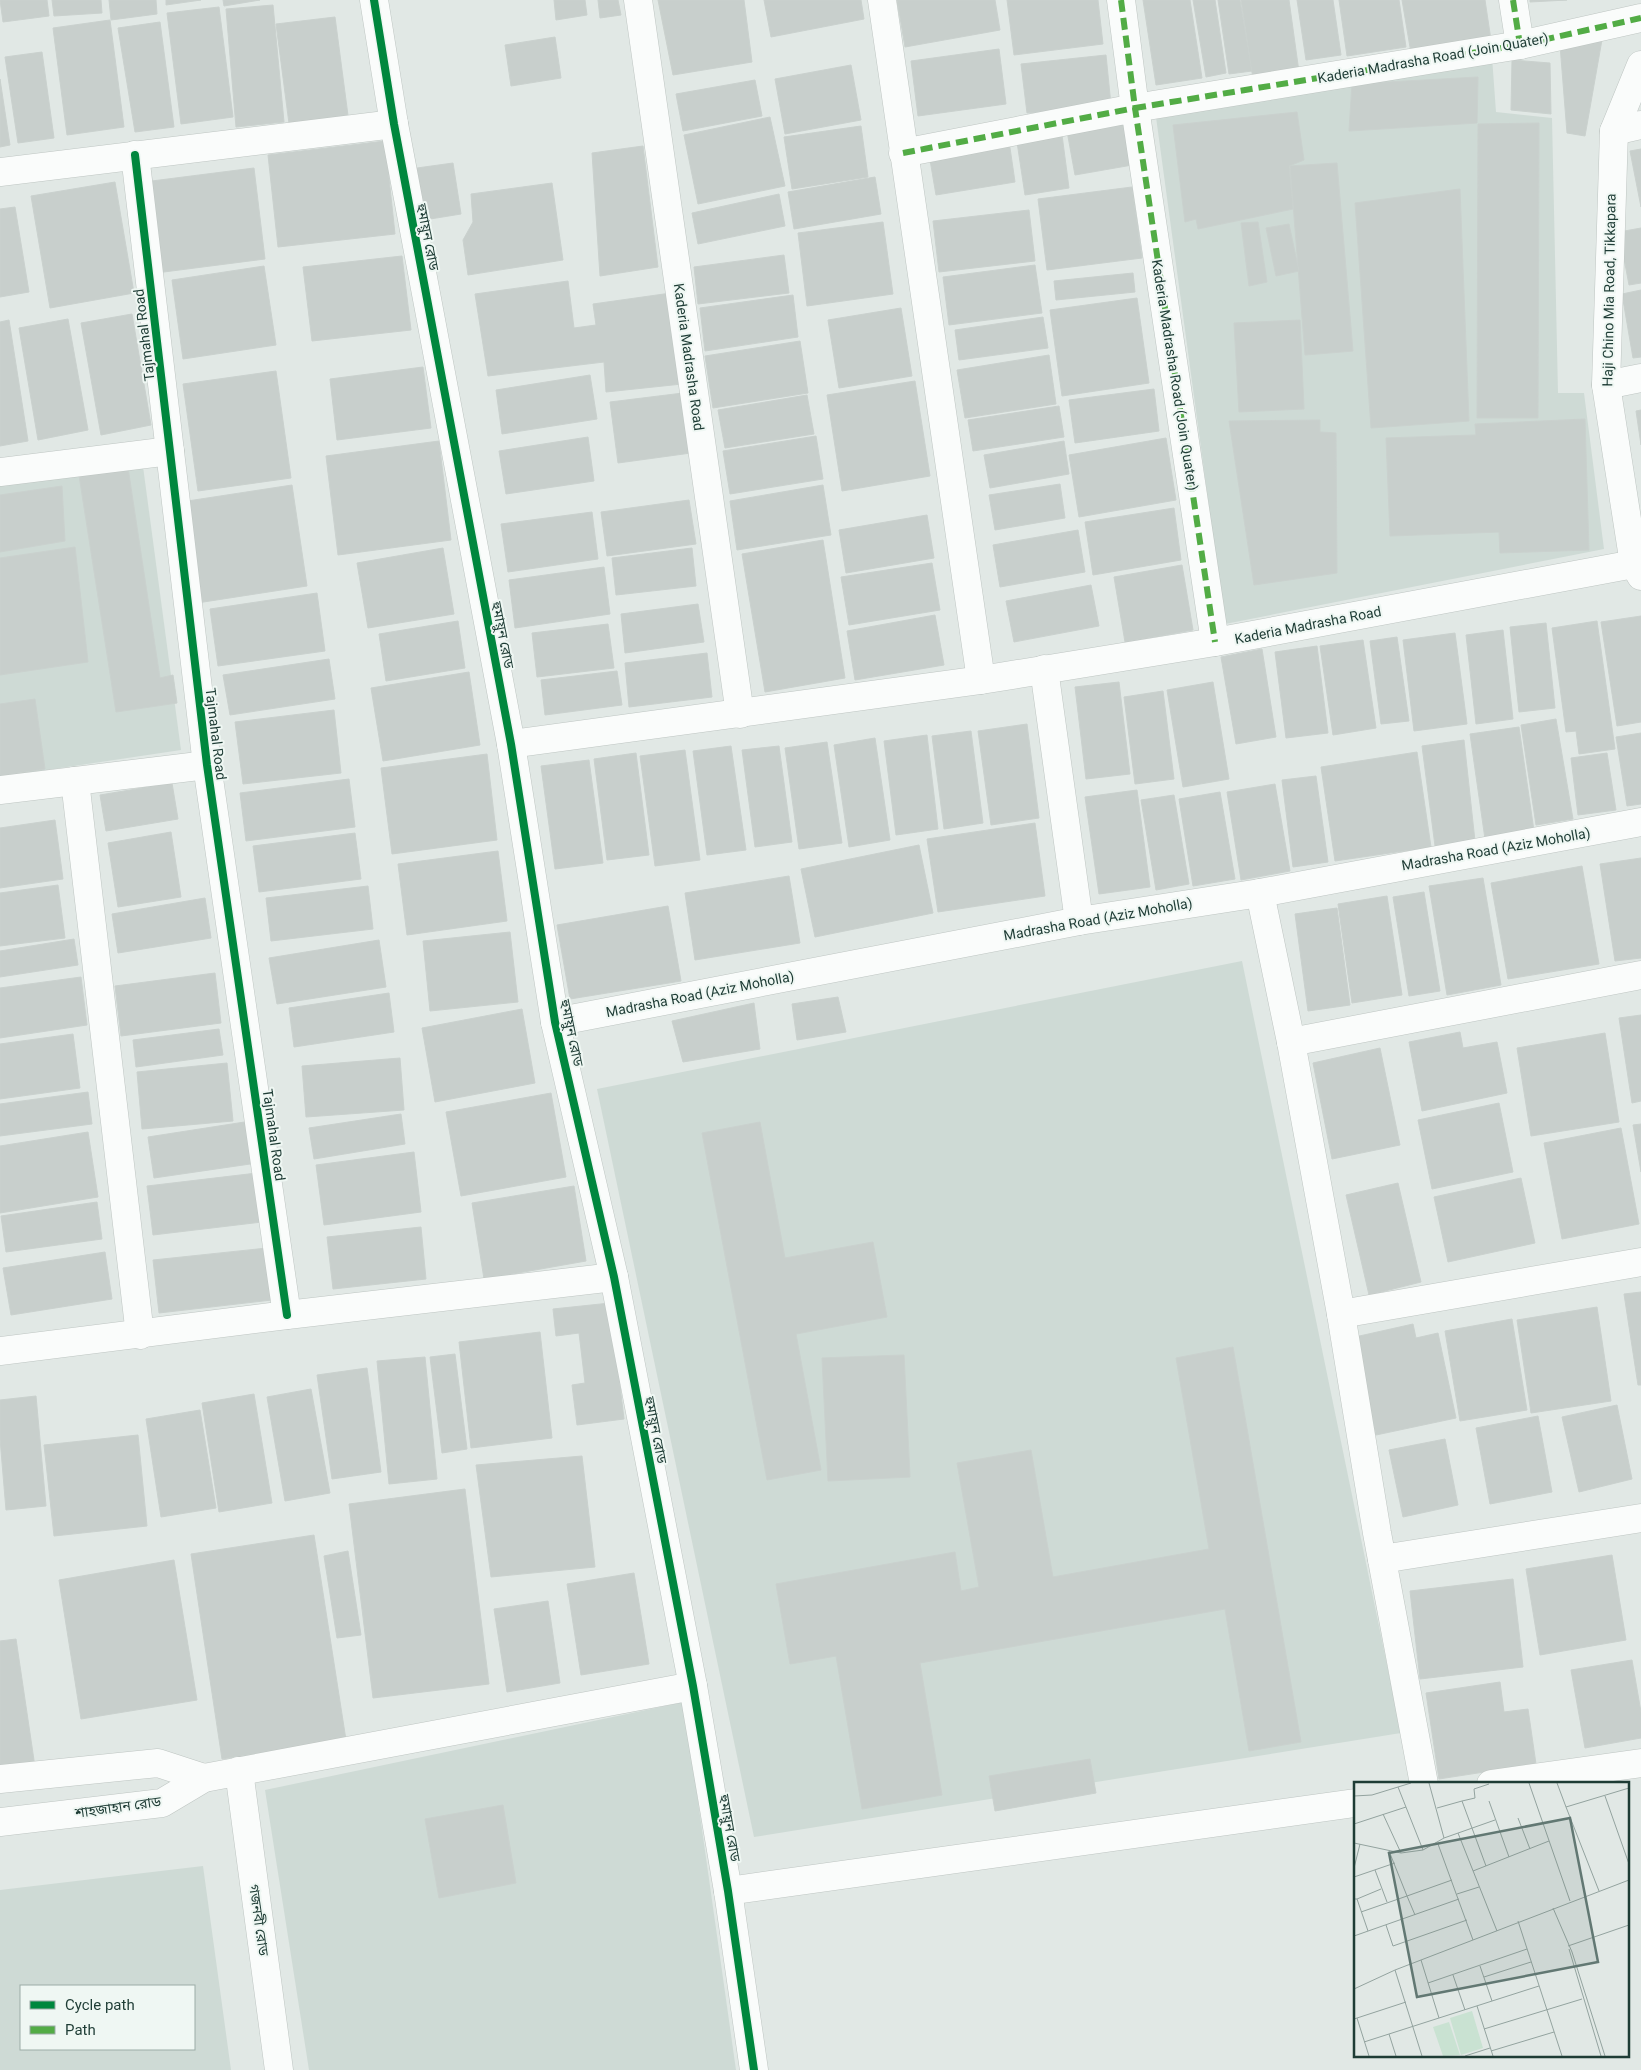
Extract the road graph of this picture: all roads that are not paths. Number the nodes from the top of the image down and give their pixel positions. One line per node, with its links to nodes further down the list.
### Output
1 (374, 0): 10 (street, হুমায়ুন রোড)
2 (638, 0): 24 (street, Kaderia Madrasha Road)
3 (882, 0): 13 (street)
4 (1121, 0): 9 (street, Kaderia Madrasha Road (Join Quater))
5 (1513, 0): 7 (street)
6 (1641, 18): 7 (street, Kaderia Madrasha Road (Join Quater))
7 (1520, 45): 9 (street, Kaderia Madrasha Road (Join Quater))
8 (1641, 65): 12 (street, Haji Chino Mia Road, Tikkapara)
9 (1135, 108): 13 (street, Kaderia Madrasha Road (Join Quater)); 21 (street, Kaderia Madrasha Road (Join Quater))
10 (394, 124): 14 (street); 25 (street, হুমায়ুন রোড)
11 (1641, 125): 12 (street)
12 (1614, 131): 17 (street, Haji Chino Mia Road, Tikkapara)
13 (903, 153): 23 (street)
14 (135, 156): 15 (street); 18 (street, Tajmahal Road)
15 (0, 172)
16 (1641, 378): 17 (street)
17 (1606, 385): 20 (street, Haji Chino Mia Road, Tikkapara)
18 (170, 451): 19 (street); 26 (street, Tajmahal Road)
19 (0, 472)
20 (1638, 570): 21 (street, Kaderia Madrasha Road)
21 (1216, 642): 22 (street, Kaderia Madrasha Road)
22 (1044, 669): 23 (street, Kaderia Madrasha Road); 31 (street)
23 (981, 680): 24 (street, Kaderia Madrasha Road)
24 (740, 714): 25 (street, Kaderia Madrasha Road)
25 (511, 744): 33 (street, হুমায়ুন রোড)
26 (207, 765): 27 (street, Tajmahal Road); 38 (street, Tajmahal Road)
27 (75, 781): 28 (street, Tajmahal Road); 39 (street)
28 (0, 790)
29 (1641, 822): 30 (street, Madrasha Road (Aziz Moholla))
30 (1260, 892): 31 (street, Madrasha Road (Aziz Moholla)); 34 (street)
31 (1079, 921): 33 (street, Madrasha Road (Aziz Moholla))
32 (1641, 975): 34 (street)
33 (555, 1022): 36 (street, হুমায়ুন রোড)
34 (1291, 1042): 37 (street)
35 (1641, 1262): 37 (street)
36 (614, 1277): 38 (street); 43 (street, হুমায়ুন রোড)
37 (1341, 1314): 42 (street)
38 (287, 1315): 39 (street)
39 (140, 1335): 40 (street)
40 (0, 1352)
41 (1641, 1518): 42 (street)
42 (1382, 1559): 48 (street)
43 (693, 1686): 45 (street); 52 (street, হুমায়ুন রোড)
44 (1641, 1763): 49 (street)
45 (239, 1771): 46 (street); 53 (street, গজনবী রোড)
46 (204, 1778): 47 (street); 51 (street, শাহজাহান রোড)
47 (0, 1779)
48 (1424, 1782)
49 (1505, 1782)
50 (1354, 1803): 52 (street)
51 (0, 1822)
52 (728, 1891): 54 (street, হুমায়ুন রোড)
53 (279, 2070)
54 (754, 2070)

